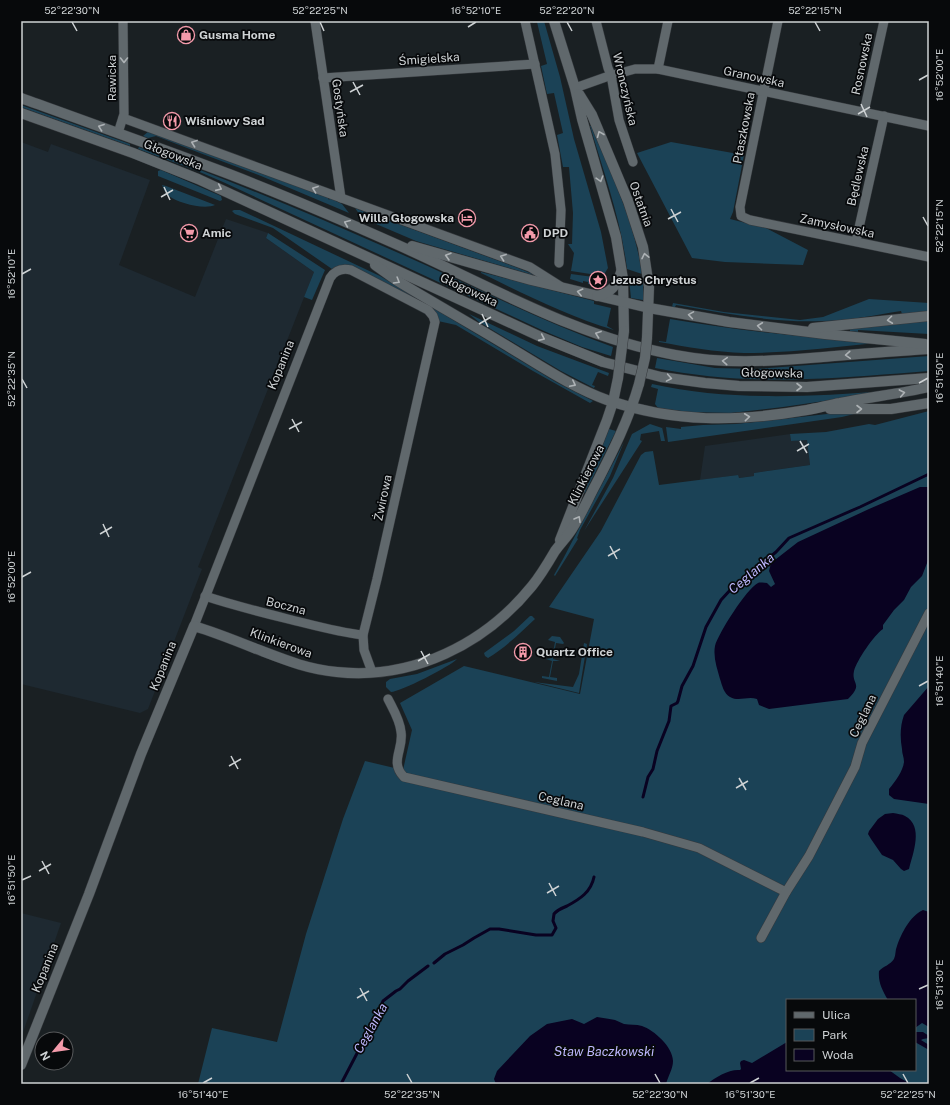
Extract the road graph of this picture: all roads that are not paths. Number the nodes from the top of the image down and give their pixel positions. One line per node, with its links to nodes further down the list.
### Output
1 (123, 21): 19 (street, Rawicka, one-way to 19)
2 (315, 21): 12 (street, Gostyńska)
3 (525, 21): 9 (street)
4 (554, 21): 13 (street, Ostatnia)
5 (596, 21): 11 (street, Wronczyńska)
6 (668, 21): 10 (street)
7 (778, 21): 14 (street, Ptaszkowska)
8 (884, 21): 16 (street, Rosnowska)
9 (536, 64): 12 (street, Śmigielska); 29 (street)
10 (658, 70): 11 (street, Granowska); 14 (street, Granowska)
11 (611, 75): 13 (street, Granowska); 22 (street, Wronczyńska)
12 (323, 78): 23 (street, Gostyńska)
13 (575, 88): 30 (street, Ostatnia, one-way to 30); 34 (street, Ostatnia, one-way to 13)
14 (763, 91): 16 (street, Granowska); 24 (street, Ptaszkowska)
15 (21, 98): 21 (street, Głogowska, one-way to 15)
16 (864, 112): 18 (street, Granowska)
17 (21, 113): 27 (street, Głogowska, one-way to 27)
18 (884, 116): 20 (street, Granowska); 26 (street, Będlewska)
19 (123, 118): 21 (street, Rawicka); 23 (street, Głogowska, one-way to 19)
20 (929, 126)
21 (118, 133): 25 (street, Głogowska, one-way to 21)
22 (633, 162)
23 (341, 198): 31 (street, Głogowska, one-way to 23)
24 (741, 216): 26 (street, Zamysłowska)
25 (383, 239): 31 (street, one-way to 25); 39 (street, Głogowska, one-way to 25)
26 (856, 241): 28 (street, Zamysłowska)
27 (353, 251): 40 (street, Głogowska, one-way to 40); 42 (street, one-way to 42)
28 (929, 257)
29 (559, 263)
30 (621, 266): 32 (street); 33 (street, Ostatnia)
31 (562, 288): 32 (street, one-way to 31)
32 (597, 296): 33 (street)
33 (624, 301): 34 (street); 42 (street, Ostatnia, bridge)
34 (649, 308): 37 (street, one-way to 34); 44 (street, Ostatnia, bridge)
35 (929, 316): 37 (street, one-way to 37)
36 (434, 328): 47 (street, Kopanina); 50 (street, Żwirowa)
37 (791, 329): 38 (street)
38 (929, 344)
39 (929, 349)
40 (929, 378)
41 (929, 387): 45 (street, one-way to 41)
42 (613, 402): 44 (street); 46 (street, Klinkierowa)
43 (929, 403): 45 (street, one-way to 43)
44 (632, 408): 45 (street, one-way to 45); 46 (street, Klinkierowa, one-way to 44)
45 (806, 410)
46 (556, 551): 51 (street, Klinkierowa)
47 (205, 596): 49 (street, Kopanina); 50 (street, Boczna)
48 (929, 613): 53 (street, Ceglana)
49 (194, 626): 51 (street, Klinkierowa); 55 (street, Kopanina)
50 (363, 635): 51 (street, Żwirowa)
51 (372, 672)
52 (388, 699): 53 (street, Ceglana)
53 (786, 892): 54 (street, Ceglana)
54 (761, 938)
55 (21, 1065)

